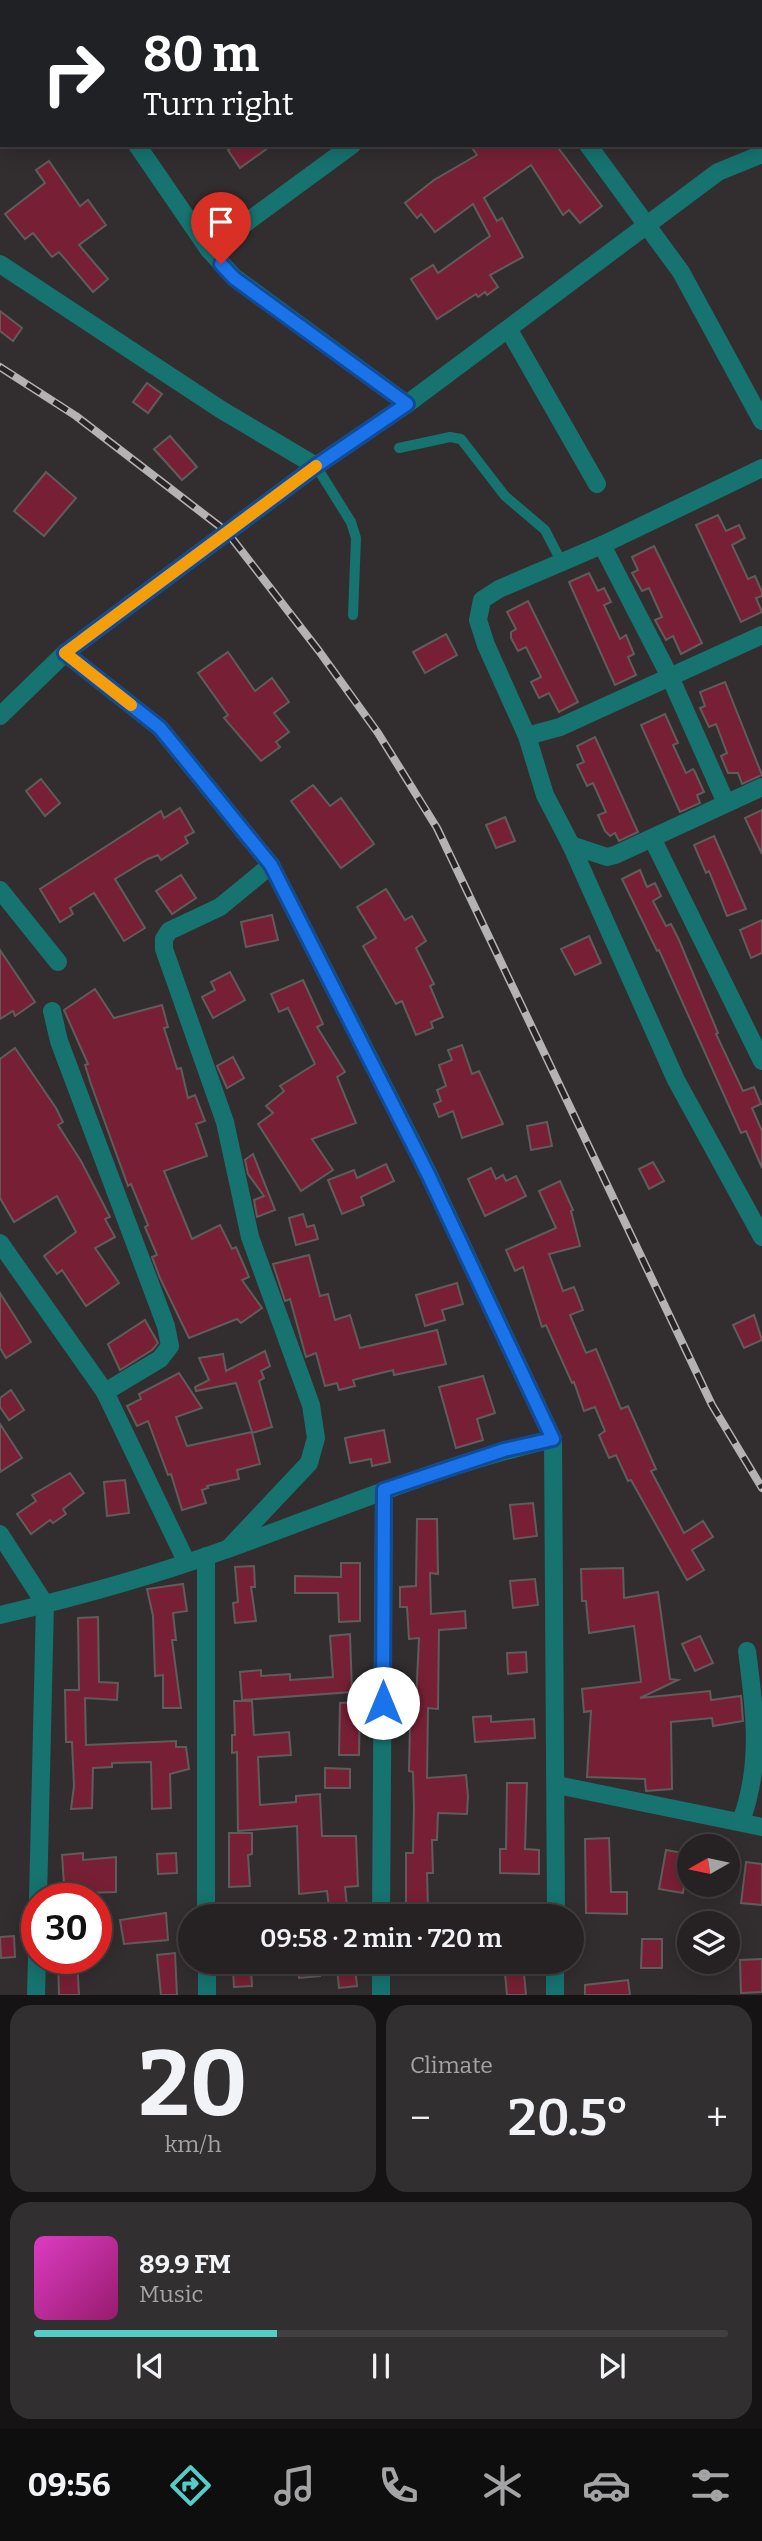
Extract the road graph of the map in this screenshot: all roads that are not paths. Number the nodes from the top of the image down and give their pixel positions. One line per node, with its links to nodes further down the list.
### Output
1 (138, 147): 6 (street)
2 (349, 147): 6 (street)
3 (590, 147): 5 (street)
4 (762, 154): 5 (street)
5 (650, 226): 8 (street); 10 (street)
6 (209, 250): 9 (street)
7 (0, 264): 12 (street)
8 (509, 330): 9 (street); 14 (street)
9 (407, 404): 12 (street)
10 (762, 421)
11 (399, 449): 16 (lane)
12 (316, 466): 17 (lane); 19 (street)
13 (762, 468): 15 (street)
14 (597, 484)
15 (602, 545): 16 (street); 20 (street)
16 (561, 561): 22 (street)
17 (354, 615)
18 (762, 635): 20 (street)
19 (65, 653): 21 (street); 27 (street)
20 (671, 679): 22 (street); 24 (street)
21 (0, 716)
22 (527, 736): 26 (street)
23 (762, 787): 24 (street)
24 (726, 803): 25 (street)
25 (652, 838): 26 (street); 31 (street)
26 (571, 845): 32 (street)
27 (271, 865): 35 (street); 38 (street)
28 (0, 890): 29 (street)
29 (58, 962)
30 (52, 1011): 34 (street)
31 (762, 1061)
32 (762, 1237)
33 (0, 1243): 34 (street)
34 (105, 1392): 40 (street)
35 (553, 1439): 36 (street); 44 (street)
36 (384, 1490): 38 (street); 49 (street)
37 (0, 1534): 41 (street)
38 (228, 1549): 39 (street)
39 (206, 1556): 40 (street); 48 (street)
40 (186, 1561): 41 (street)
41 (45, 1604): 42 (street); 47 (street)
42 (0, 1615)
43 (747, 1651): 45 (street)
44 (557, 1785): 45 (street); 50 (street)
45 (741, 1821): 46 (street)
46 (762, 1827)
47 (38, 1883)
48 (206, 1904)
49 (381, 1904)
50 (556, 1904)
51 (37, 1974): 55 (street)
52 (206, 1974): 56 (street)
53 (381, 1974): 57 (street)
54 (555, 1974): 58 (street)
55 (36, 1995)
56 (206, 1995)
57 (381, 1995)
58 (555, 1995)

